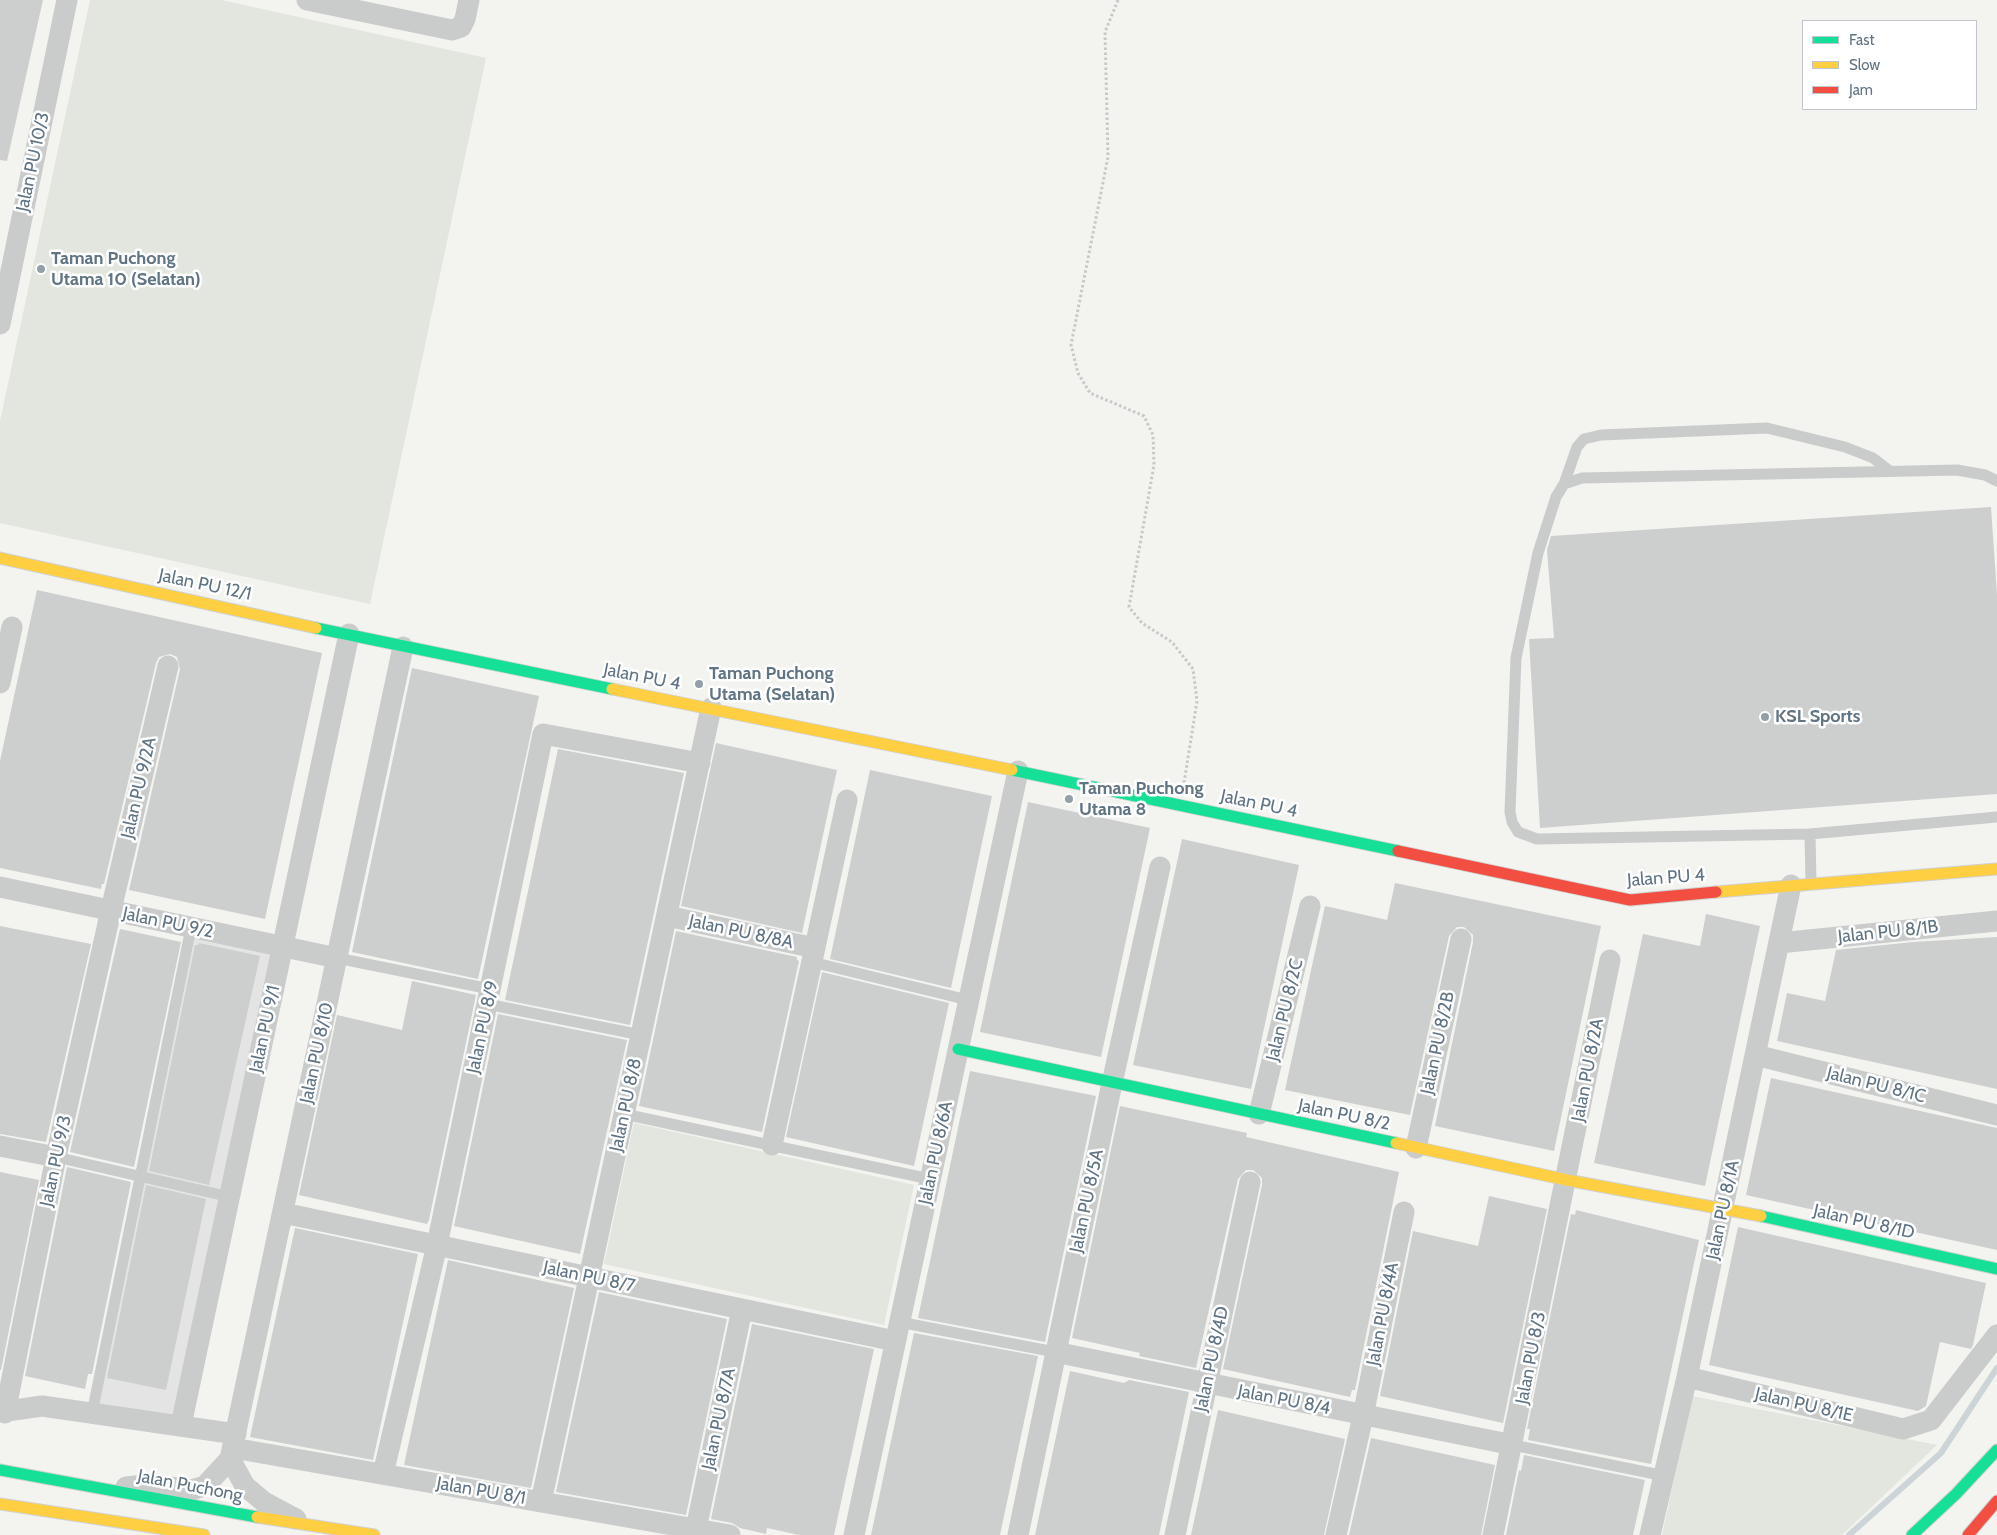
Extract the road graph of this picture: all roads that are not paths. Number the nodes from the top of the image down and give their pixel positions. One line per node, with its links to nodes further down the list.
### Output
1 (67, 0): 4 (street, Jalan PU 10/3)
2 (307, 0): 3 (street)
3 (469, 0)
4 (8, 239): 5 (street, Jalan PU 10/3)
5 (0, 324)
6 (1890, 471): 7 (lane); 8 (lane); 8 (lane)
7 (1997, 481)
8 (1564, 484): 20 (lane)
9 (0, 558): 11 (street, Jalan PU 12/1)
10 (12, 627): 14 (street)
11 (349, 634): 12 (street, Jalan PU 12/1); 32 (street, Jalan PU 9/1)
12 (403, 647): 15 (street, Jalan PU 4); 34 (street, Jalan PU 8/10)
13 (168, 666): 26 (street, Jalan PU 9/2A)
14 (0, 684)
15 (711, 708): 16 (street, Jalan PU 8/8); 17 (street, Jalan PU 4)
16 (700, 763): 27 (street, Jalan PU 8/8); 36 (street, Jalan PU 8/9)
17 (1018, 772): 23 (street, Jalan PU 4); 37 (street, Jalan PU 8/6A)
18 (846, 800): 33 (street)
19 (1997, 817): 20 (lane)
20 (1810, 834): 23 (lane)
21 (1160, 867): 41 (street, Jalan PU 8/5A)
22 (1997, 869): 23 (street, Jalan PU 4)
23 (1801, 884): 31 (street, Jalan PU 8/1A)
24 (0, 887): 26 (street, Jalan PU 9/2)
25 (1310, 906): 43 (street, Jalan PU 8/2C)
26 (111, 910): 29 (street, Jalan PU 9/2); 48 (street, Jalan PU 9/3)
27 (667, 916): 33 (street, Jalan PU 8/8A); 38 (street, Jalan PU 8/8)
28 (1997, 921): 31 (street, Jalan PU 8/1B)
29 (191, 928): 32 (street, Jalan PU 9/2); 49 (lane)
30 (1461, 939): 47 (street, Jalan PU 8/2B)
31 (1779, 943): 40 (street, Jalan PU 8/1A)
32 (282, 947): 34 (street, Jalan PU 9/2); 53 (street, Jalan PU 9/1)
33 (813, 955): 37 (lane); 45 (street)
34 (337, 958): 36 (lane); 56 (street, Jalan PU 8/10)
35 (1610, 960): 51 (street, Jalan PU 8/2A)
36 (489, 996): 38 (lane); 57 (street, Jalan PU 8/9)
37 (968, 1000): 39 (street, Jalan PU 8/6A)
38 (641, 1035): 42 (street, Jalan PU 8/8)
39 (958, 1050): 41 (street, Jalan PU 8/2); 50 (street, Jalan PU 8/6A)
40 (1756, 1055): 44 (street, Jalan PU 8/1C); 54 (street, Jalan PU 8/1A)
41 (1112, 1083): 43 (street, Jalan PU 8/2); 63 (street, Jalan PU 8/5A)
42 (624, 1114): 45 (lane); 59 (street, Jalan PU 8/8)
43 (1260, 1114): 47 (street, Jalan PU 8/2)
44 (1997, 1115)
45 (772, 1145): 50 (lane)
46 (0, 1146): 48 (street)
47 (1416, 1148): 51 (street, Jalan PU 8/2)
48 (56, 1158): 49 (lane); 66 (street, Jalan PU 9/3)
49 (140, 1177): 53 (lane); 67 (lane)
50 (930, 1178): 61 (street, Jalan PU 8/6A)
51 (1567, 1180): 54 (street, Jalan PU 8/2); 70 (street, Jalan PU 8/3)
52 (1250, 1182): 65 (street, Jalan PU 8/4D)
53 (230, 1197): 69 (street, Jalan PU 9/1)
54 (1724, 1208): 58 (street, Jalan PU 8/1D); 64 (street, Jalan PU 8/1A)
55 (1404, 1212): 68 (street, Jalan PU 8/4A)
56 (283, 1213): 57 (street, Jalan PU 8/7); 71 (street, Jalan PU 8/10)
57 (437, 1245): 59 (street, Jalan PU 8/7); 74 (street, Jalan PU 8/9)
58 (1997, 1269)
59 (589, 1277): 60 (street, Jalan PU 8/7); 78 (street, Jalan PU 8/8)
60 (742, 1309): 61 (street, Jalan PU 8/7); 81 (street, Jalan PU 8/7A)
61 (897, 1332): 63 (lane); 85 (street, Jalan PU 8/6A)
62 (1997, 1335): 64 (street, Jalan PU 8/1E)
63 (1055, 1352): 65 (street, Jalan PU 8/4); 86 (street, Jalan PU 8/5A)
64 (1687, 1377): 75 (street, Jalan PU 8/1A)
65 (1206, 1384): 68 (street, Jalan PU 8/4); 87 (street, Jalan PU 8/4D)
66 (3, 1412): 67 (street, Jalan PU 9/3)
67 (92, 1413): 69 (street, Jalan PU 9/3)
68 (1363, 1416): 70 (street, Jalan PU 8/4); 88 (street, Jalan PU 8/4A)
69 (181, 1425): 71 (street, Jalan PU 9/3)
70 (1513, 1445): 75 (lane); 89 (street, Jalan PU 8/3)
71 (233, 1447): 74 (street, Jalan PU 8/1); 76 (street); 80 (street)
72 (1997, 1450): 91 (street)
73 (0, 1470): 76 (street, Jalan Puchong)
74 (383, 1474): 78 (street, Jalan PU 8/1)
75 (1665, 1476): 90 (street, Jalan PU 8/1A)
76 (107, 1488): 80 (street, Jalan Puchong)
77 (1997, 1501): 92 (street)
78 (541, 1502): 81 (street, Jalan PU 8/1)
79 (0, 1504): 82 (street)
80 (301, 1522): 83 (street, Jalan Puchong)
81 (696, 1529): 84 (street, Jalan PU 8/1)
82 (204, 1535)
83 (374, 1535)
84 (730, 1535)
85 (854, 1535)
86 (1018, 1535)
87 (1175, 1535)
88 (1336, 1535)
89 (1493, 1535)
90 (1650, 1535)
91 (1912, 1535)
92 (1968, 1535)

